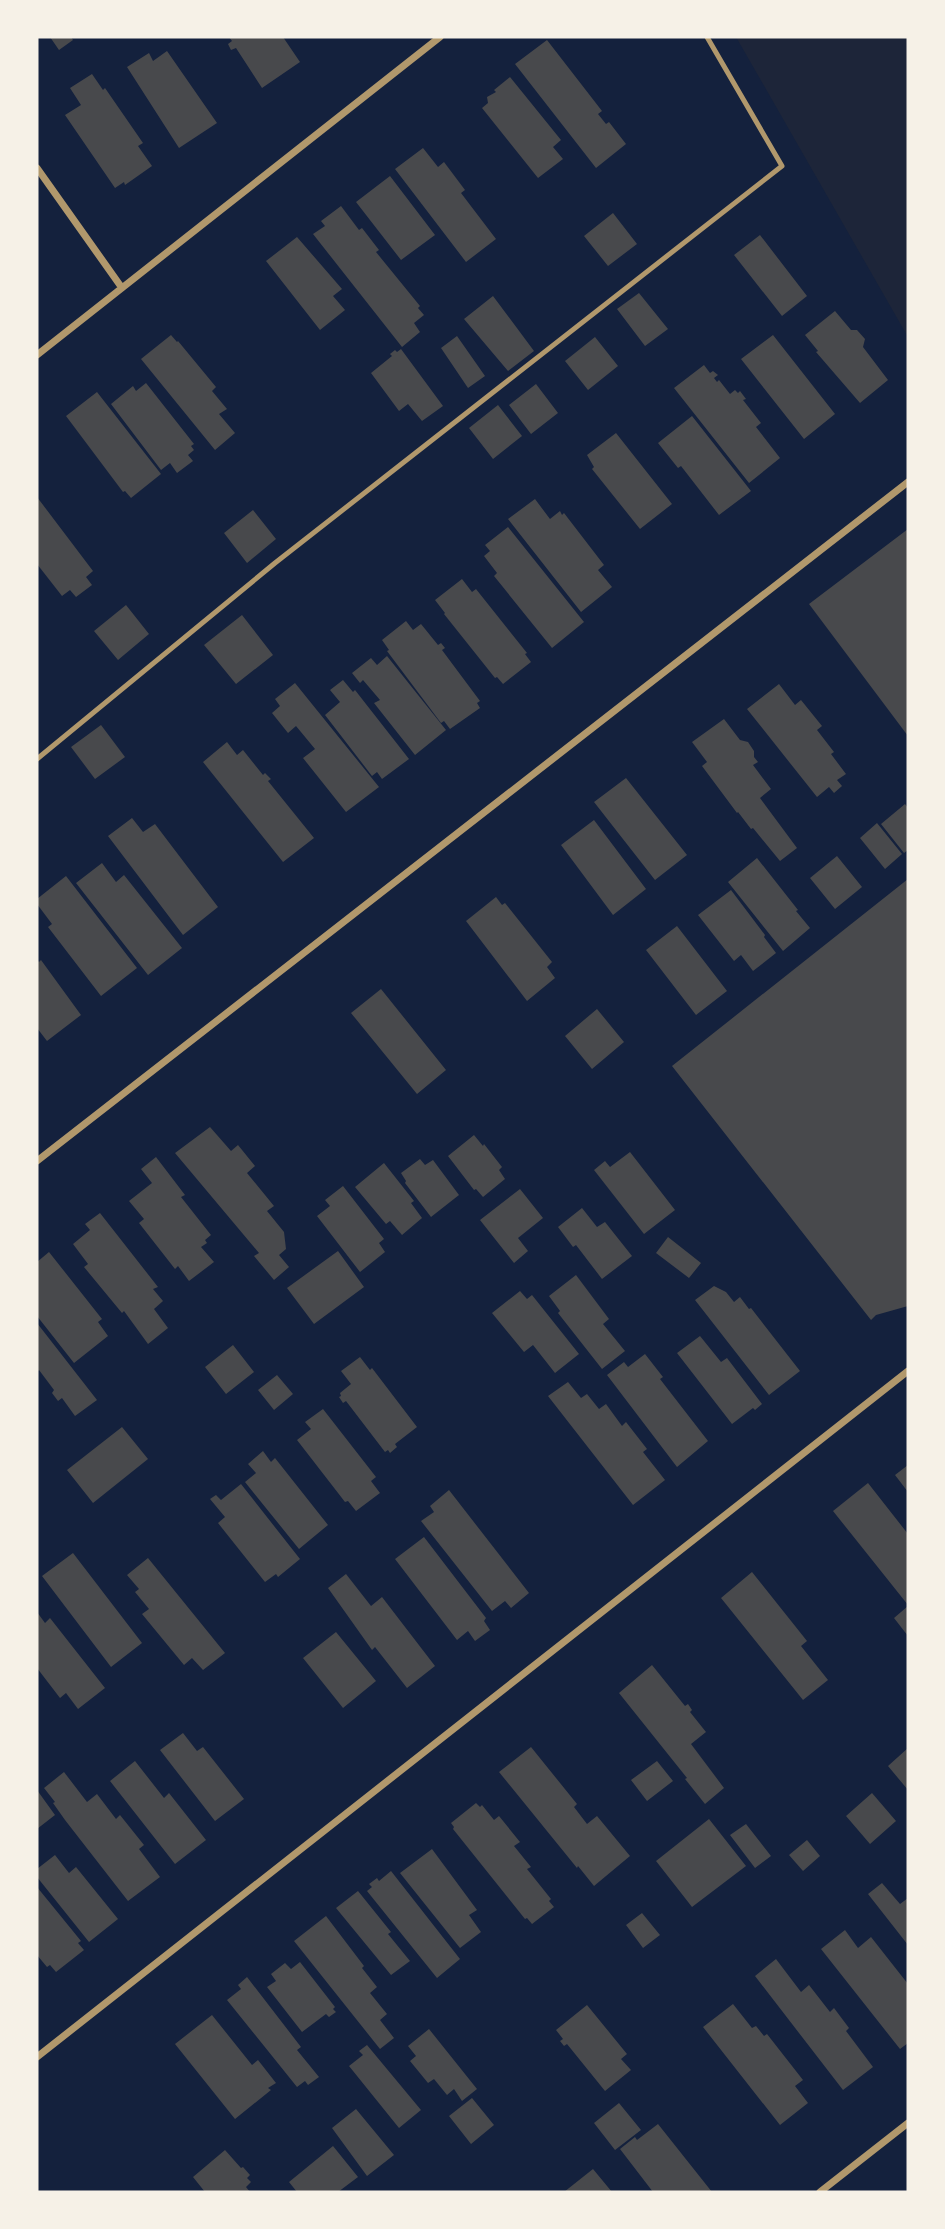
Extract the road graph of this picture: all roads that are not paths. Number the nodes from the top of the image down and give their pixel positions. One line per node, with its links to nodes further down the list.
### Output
1 (440, 37): 4 (street)
2 (707, 37): 7 (lane)
3 (37, 168): 4 (street)
4 (122, 288): 5 (street)
5 (37, 355)
6 (908, 482): 8 (street)
7 (37, 759)
8 (37, 1161)
9 (908, 1371): 10 (street)
10 (37, 2057)
11 (908, 2123): 12 (street)
12 (820, 2192)

